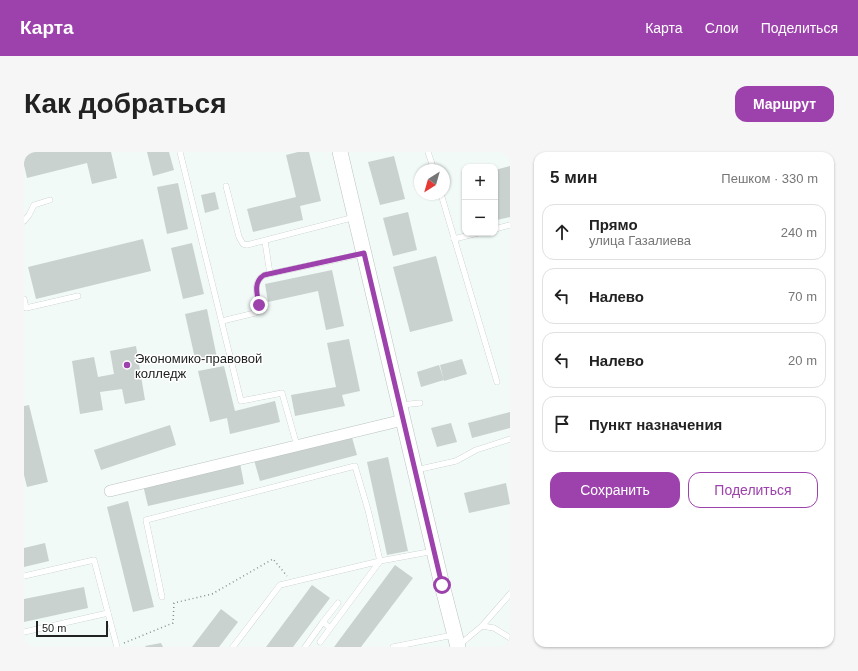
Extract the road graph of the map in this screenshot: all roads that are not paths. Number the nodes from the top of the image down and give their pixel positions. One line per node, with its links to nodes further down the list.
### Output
1 (180, 152): 19 (lane)
2 (340, 152): 8 (main road)
3 (428, 152): 4 (lane)
4 (432, 164)
5 (226, 186): 14 (lane)
6 (50, 200): 9 (lane)
7 (443, 200): 13 (lane)
8 (355, 216): 14 (lane); 15 (main road)
9 (24, 221)
10 (510, 225): 11 (lane)
11 (498, 228)
12 (466, 236): 13 (lane)
13 (454, 239): 20 (lane)
14 (265, 241): 16 (lane)
15 (364, 253): 16 (lane); 22 (main road)
16 (270, 274): 19 (lane)
17 (78, 296): 18 (lane)
18 (24, 299)
19 (222, 321): 25 (lane)
20 (497, 382)
21 (420, 403): 22 (lane)
22 (400, 405): 23 (main road)
23 (404, 420): 25 (street); 26 (main road)
24 (510, 439): 26 (lane)
25 (297, 446): 27 (street)
26 (415, 471): 28 (main road)
27 (110, 491)
28 (434, 551): 29 (lane); 41 (main road)
29 (380, 561): 32 (lane); 37 (lane); 43 (lane)
30 (24, 576): 34 (lane)
31 (510, 594): 36 (lane)
32 (162, 597)
33 (338, 603): 35 (lane)
34 (108, 613): 38 (lane); 42 (lane)
35 (323, 622): 37 (lane); 44 (lane)
36 (482, 626): 39 (lane); 41 (lane)
37 (330, 628): 40 (lane)
38 (24, 632)
39 (510, 638)
40 (320, 642)
41 (457, 642): 45 (lane)
42 (117, 647)
43 (233, 647)
44 (305, 647)
45 (393, 647)

